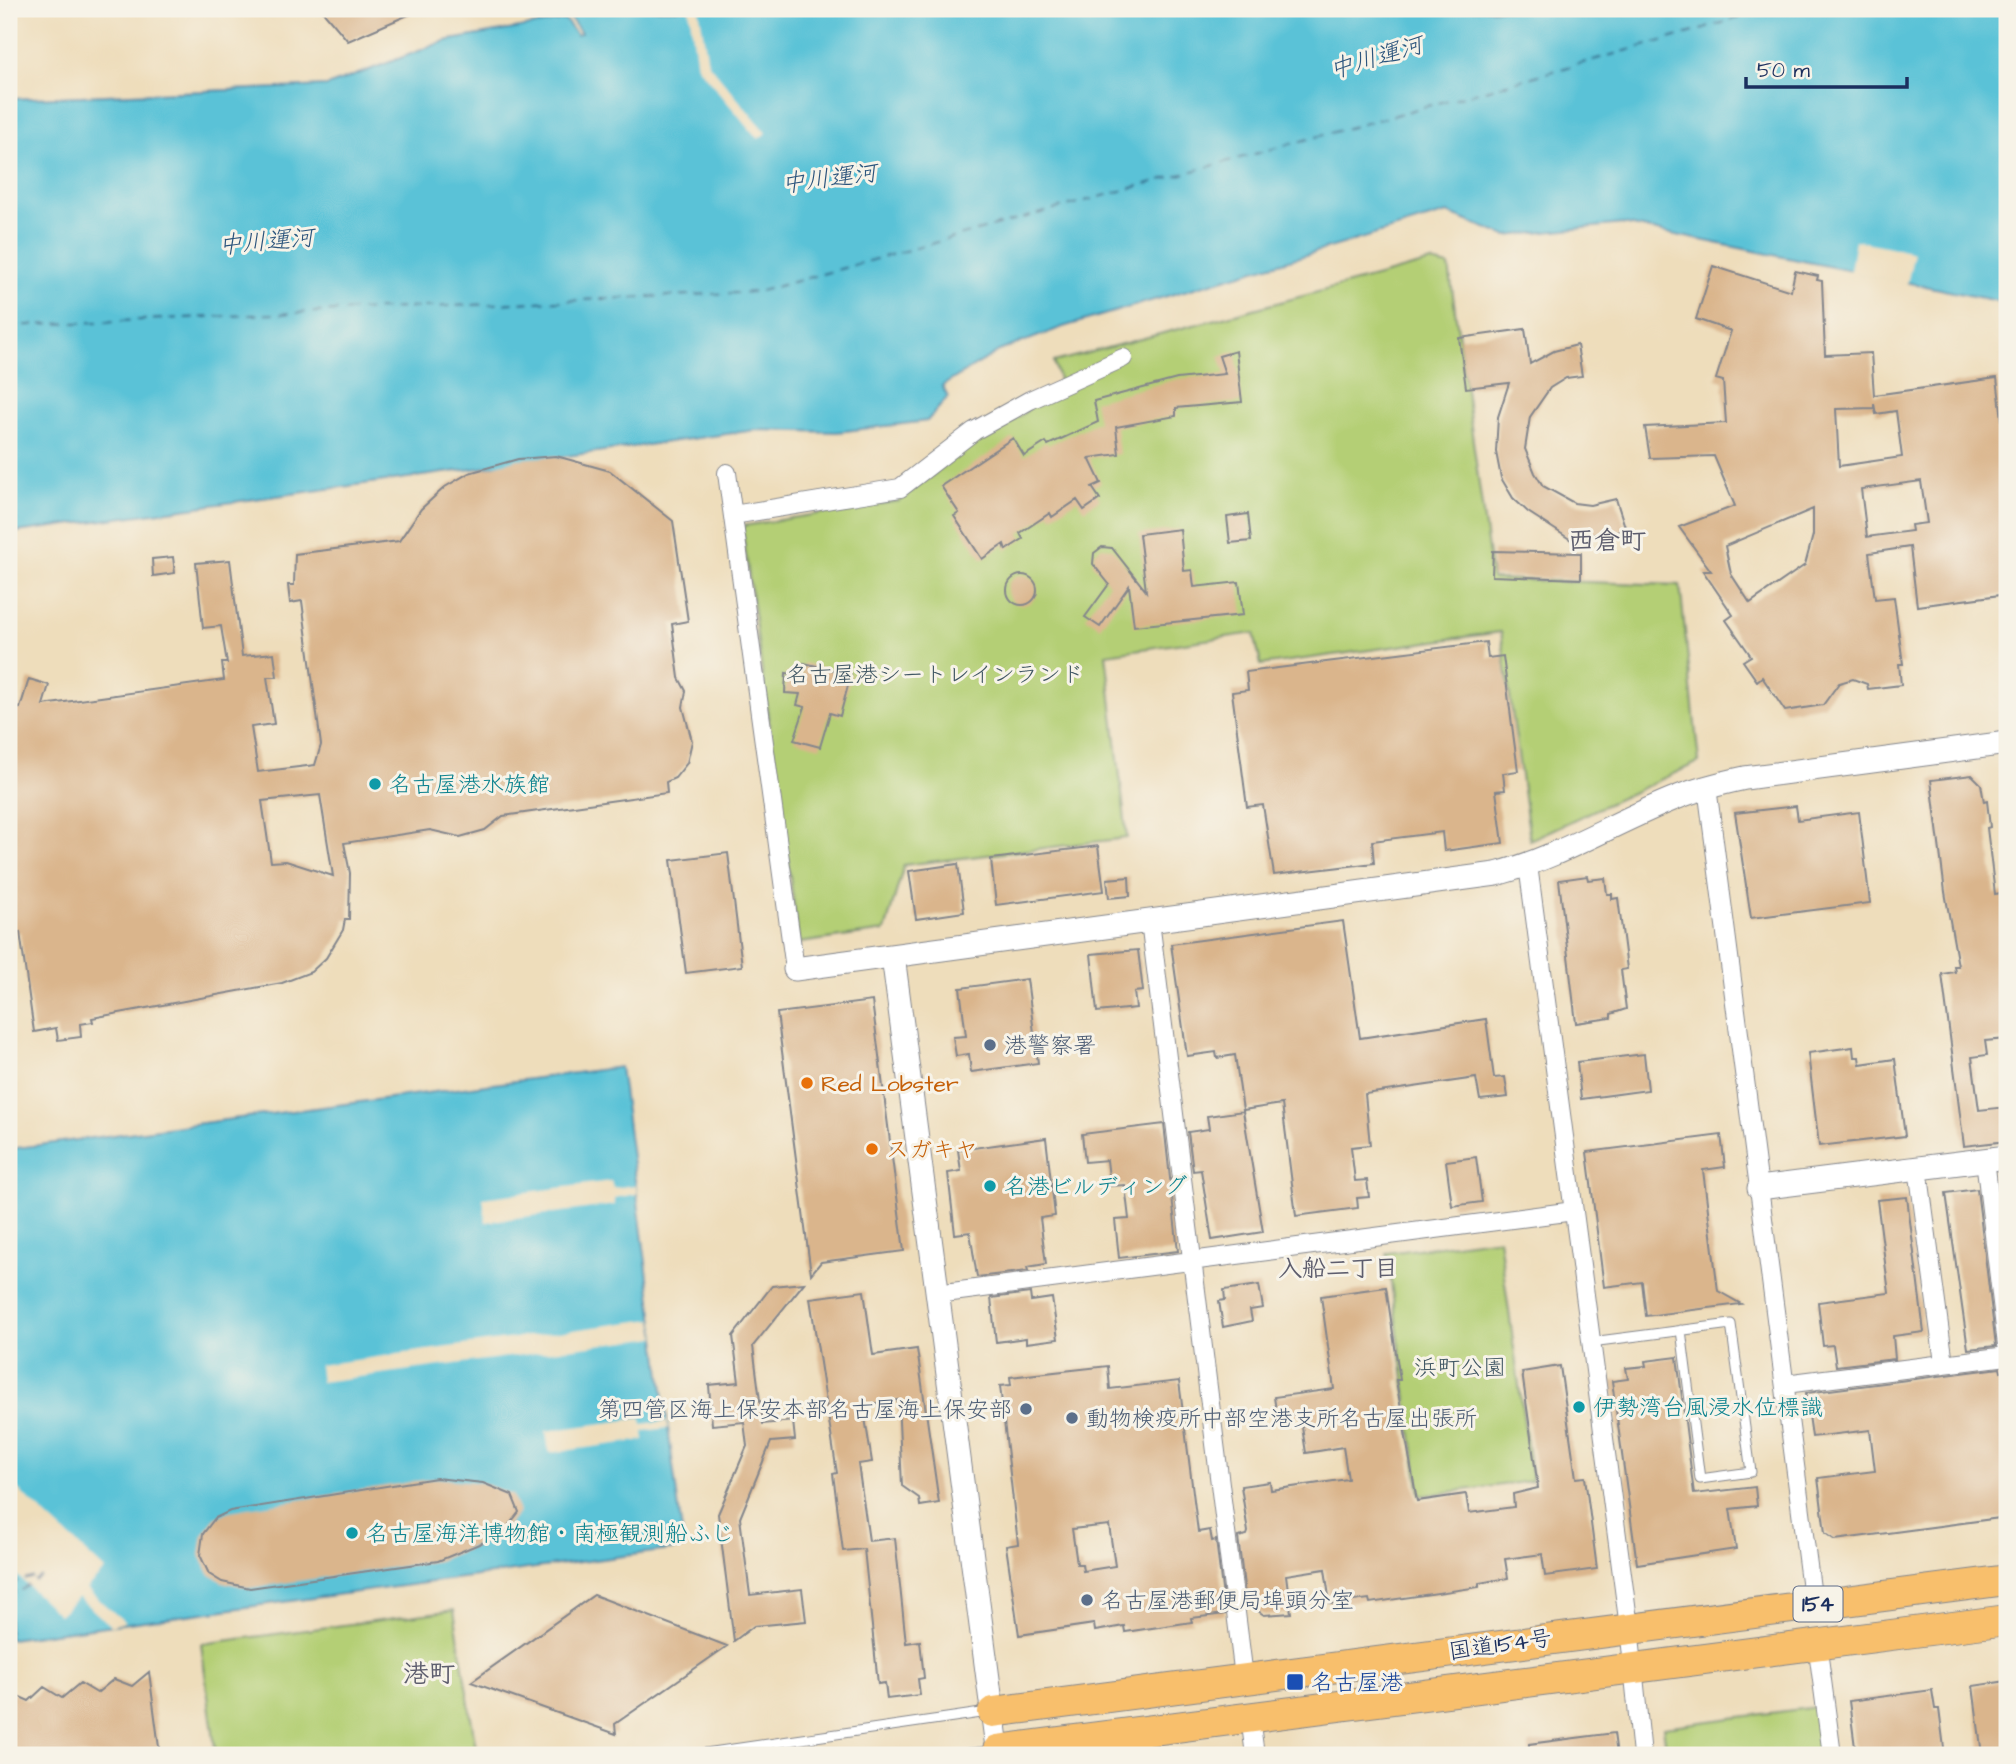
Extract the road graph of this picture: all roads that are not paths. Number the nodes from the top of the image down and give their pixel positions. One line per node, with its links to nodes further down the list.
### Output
1 (1123, 358): 3 (street)
2 (727, 473): 3 (street)
3 (733, 515): 9 (street)
4 (2007, 743): 5 (street)
5 (1707, 787): 6 (street); 12 (street)
6 (1528, 865): 7 (street); 13 (street)
7 (1150, 921): 8 (street); 14 (street)
8 (893, 956): 9 (street); 15 (street)
9 (795, 969)
10 (1996, 1158): 11 (street); 18 (street)
11 (1918, 1168): 12 (street); 20 (street)
12 (1759, 1188): 21 (street)
13 (1574, 1211): 14 (street); 17 (street)
14 (1193, 1260): 15 (street); 28 (street)
15 (937, 1294): 29 (street)
16 (1681, 1330): 16 (lane); 17 (lane)
17 (1591, 1342): 25 (street)
18 (2007, 1345)
19 (2007, 1356): 20 (street)
20 (1944, 1363): 21 (street)
21 (1785, 1384): 23 (street)
22 (2007, 1580): 23 (highway, 国道154号 / 154)
23 (1813, 1604): 25 (highway, 国道154号 / 154)
24 (2007, 1620): 26 (highway, 国道154号 / 154)
25 (1629, 1627): 27 (street); 28 (highway, 国道154号 / 154)
26 (1817, 1643): 27 (highway, 国道154号 / 154); 36 (street)
27 (1631, 1668): 30 (highway, 国道154号 / 154); 35 (street)
28 (1244, 1677): 29 (highway, 国道154号 / 154)
29 (992, 1712): 31 (street); 32 (lane)
30 (1250, 1717): 31 (highway, 国道154号 / 154); 34 (street)
31 (998, 1753): 33 (lane)
32 (692, 1755)
33 (948, 1755)
34 (1255, 1755)
35 (1642, 1755)
36 (1832, 1755)

